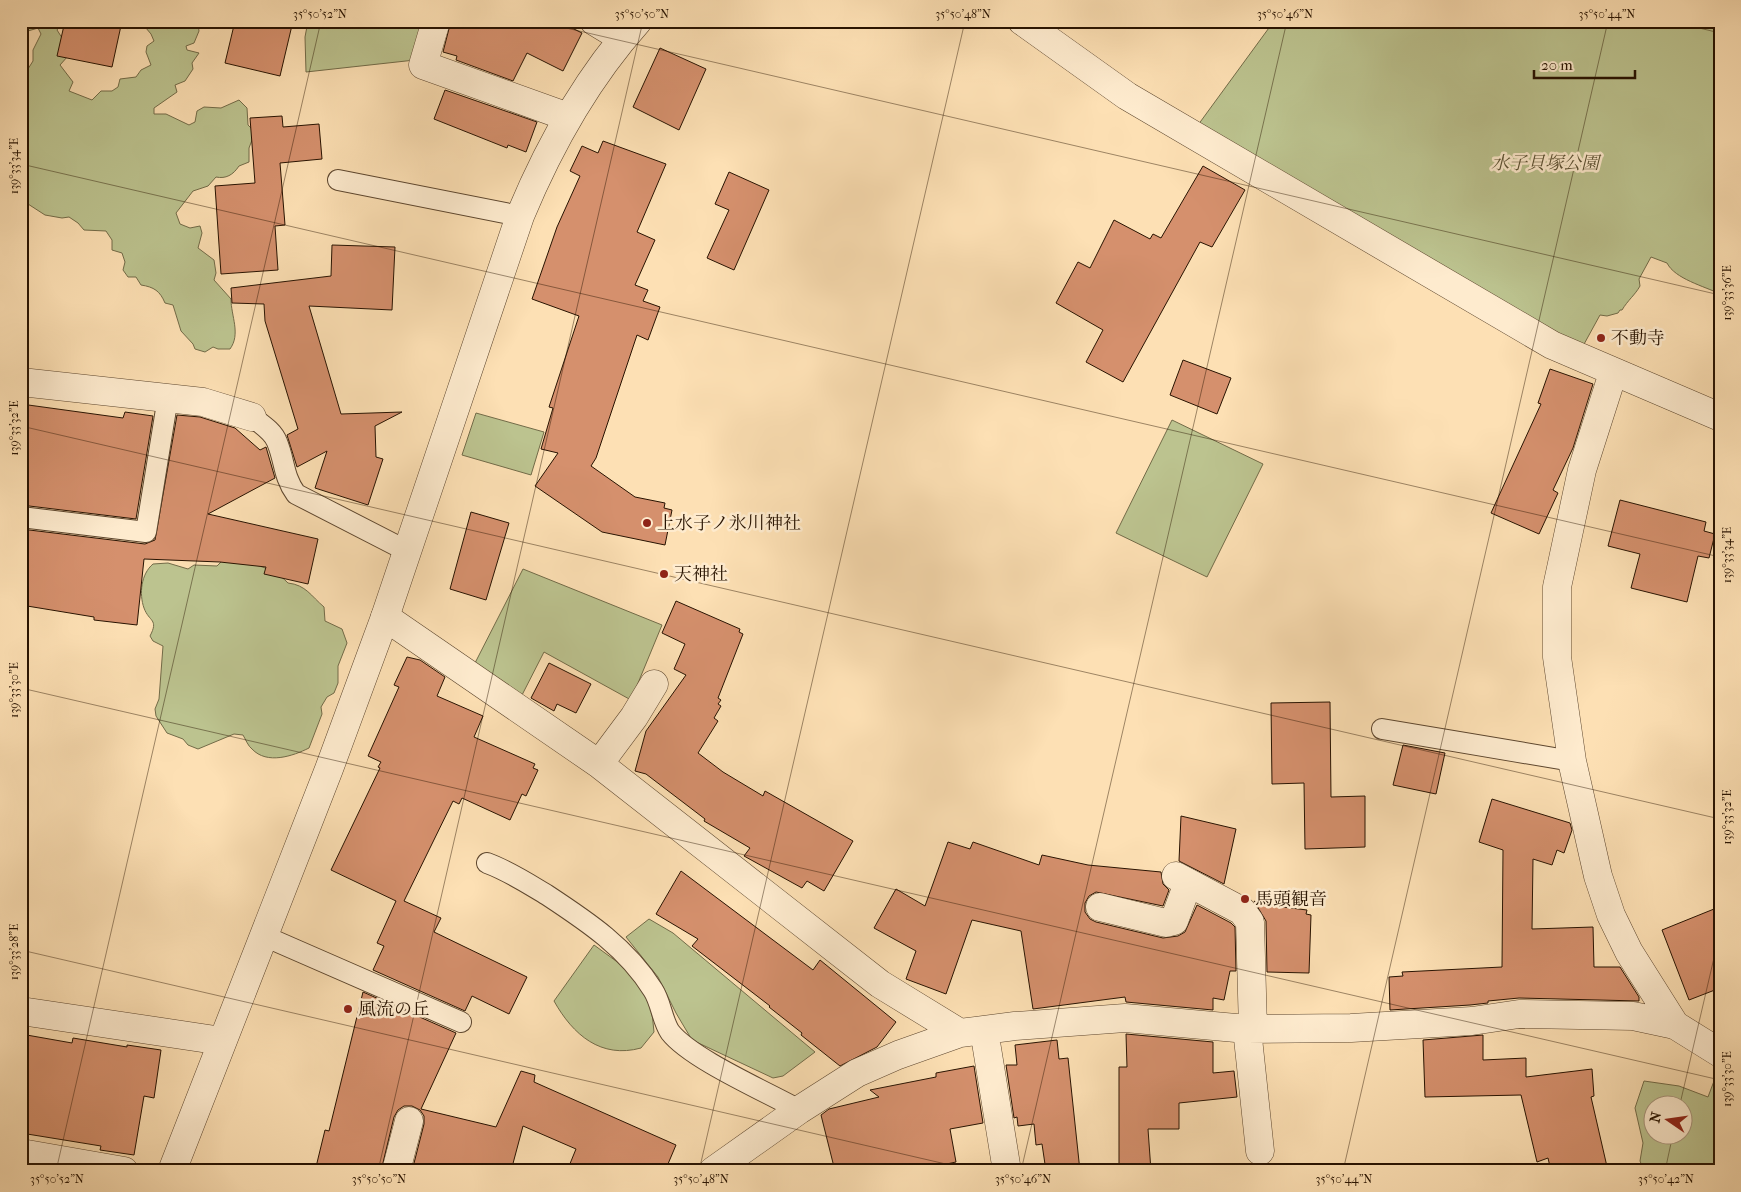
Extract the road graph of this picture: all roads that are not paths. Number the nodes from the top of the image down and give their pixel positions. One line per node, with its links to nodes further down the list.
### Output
1 (436, 21): 5 (street)
2 (594, 21): 4 (street)
3 (1022, 21): 8 (street)
4 (630, 30): 5 (street)
5 (568, 117): 7 (street)
6 (338, 180): 7 (lane)
7 (520, 216): 14 (street)
8 (1613, 373): 12 (street); 18 (street)
9 (21, 382): 10 (street)
10 (168, 398): 11 (street); 13 (lane)
11 (252, 417): 14 (lane)
12 (1720, 417)
13 (21, 518)
14 (407, 551): 15 (street)
15 (385, 617): 19 (street); 22 (street)
16 (654, 684): 19 (street)
17 (1382, 729): 18 (lane)
18 (1572, 761): 25 (street)
19 (599, 764): 27 (street)
20 (487, 863): 30 (lane)
21 (1100, 907): 26 (street)
22 (264, 936): 24 (lane); 28 (street)
23 (21, 1011): 28 (street)
24 (462, 1022)
25 (1674, 1025): 26 (street); 29 (street)
26 (1250, 1029): 27 (street); 32 (street)
27 (972, 1032): 30 (street); 38 (street)
28 (222, 1041): 35 (street)
29 (1720, 1053)
30 (799, 1110): 37 (street)
31 (409, 1121): 36 (street)
32 (1260, 1151)
33 (21, 1153): 34 (street)
34 (124, 1171)
35 (172, 1171)
36 (396, 1171)
37 (714, 1171)
38 (1007, 1171)

